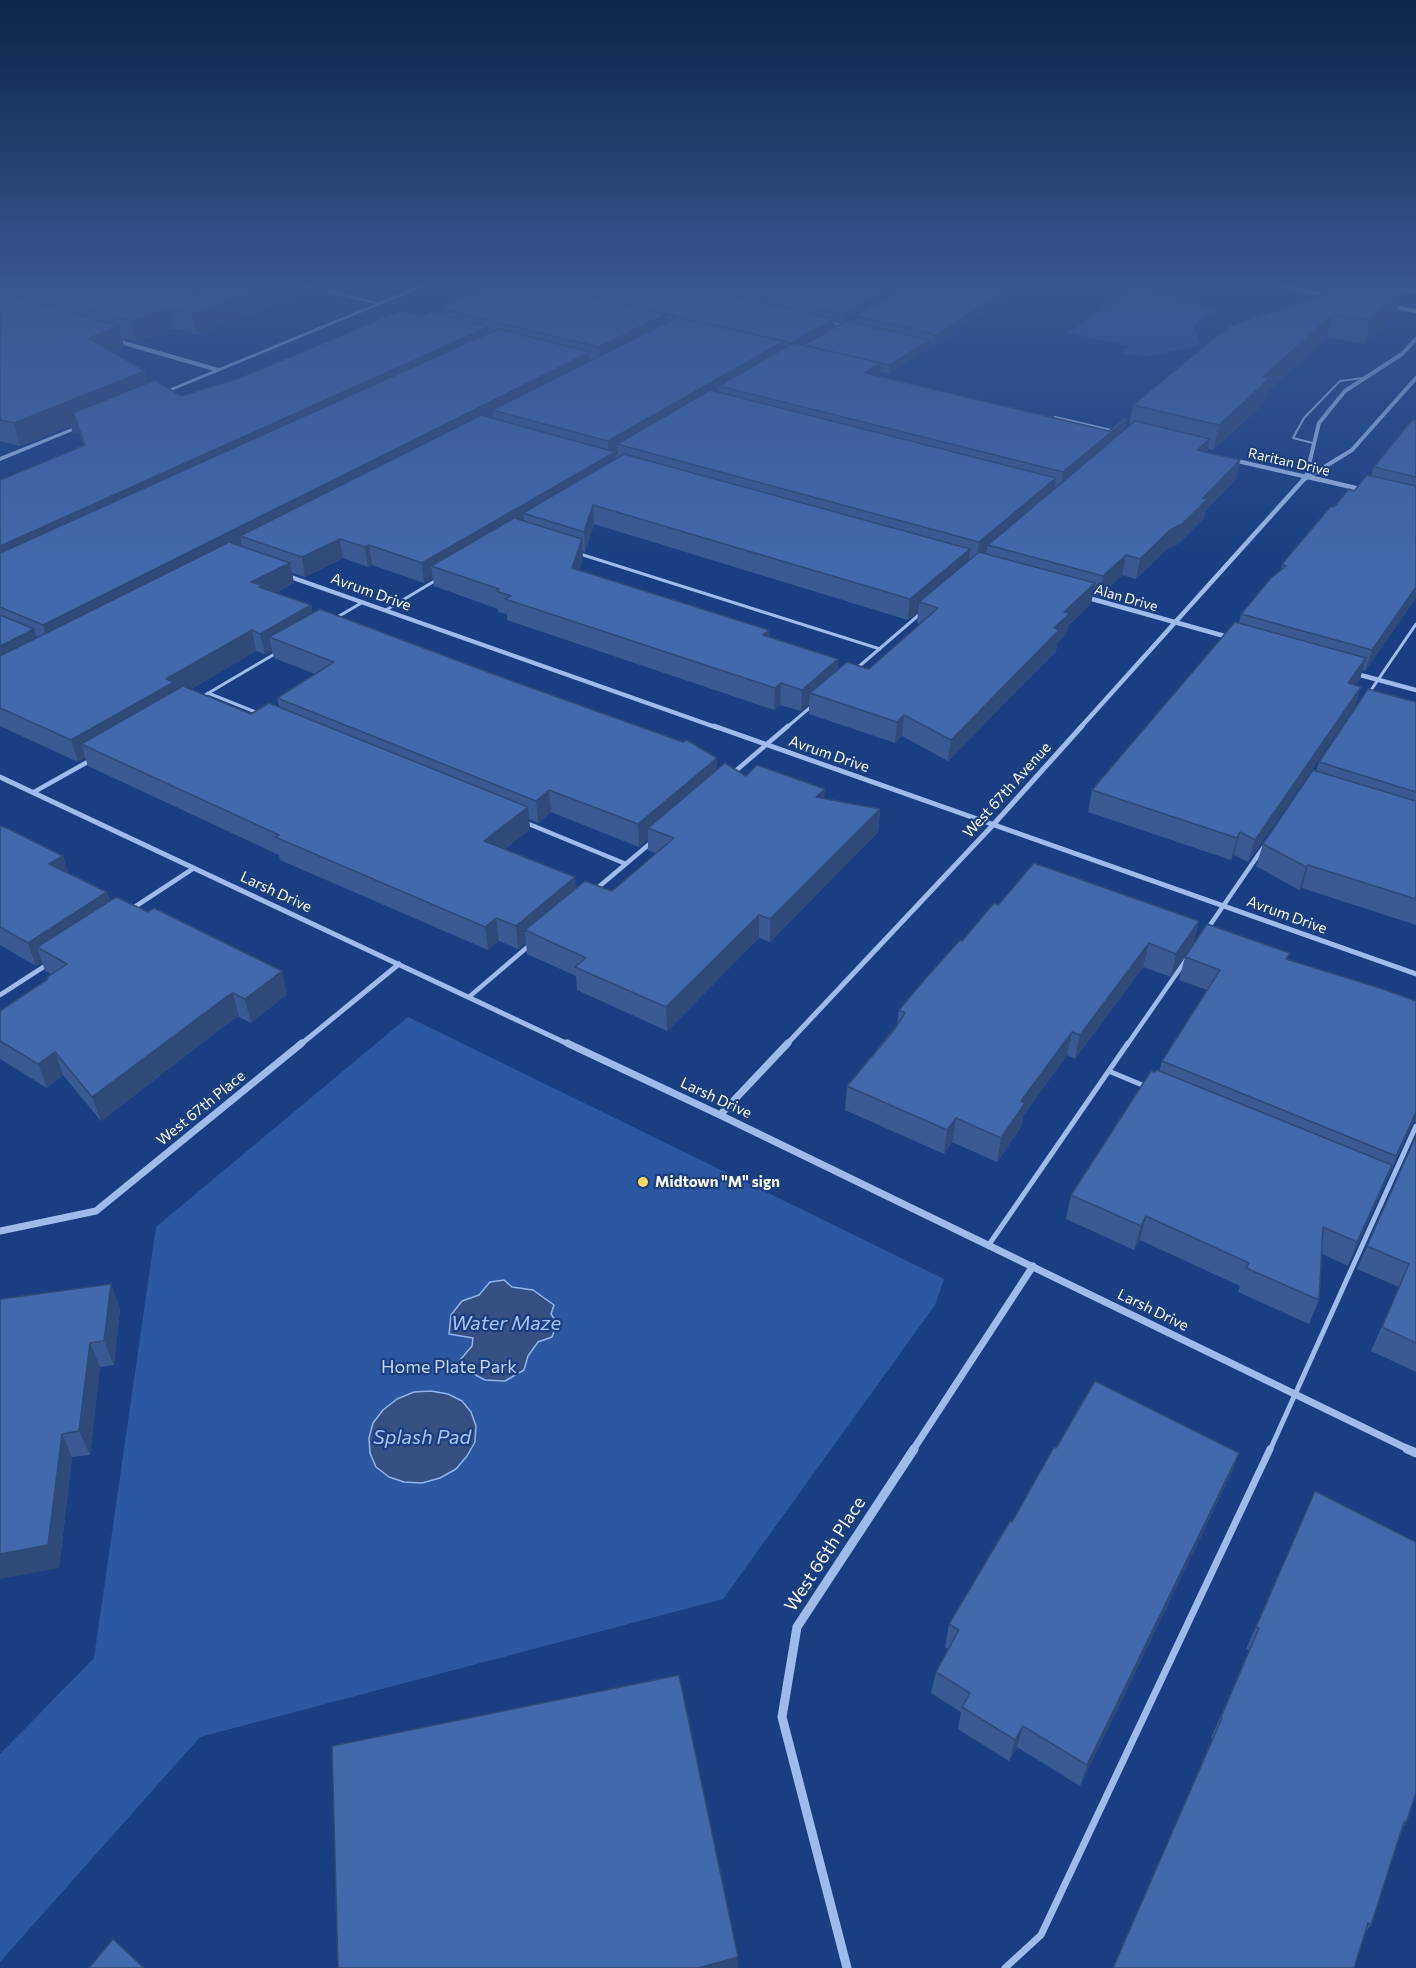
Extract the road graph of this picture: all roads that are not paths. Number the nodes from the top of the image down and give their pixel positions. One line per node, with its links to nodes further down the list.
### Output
1 (201, 377): 4 (street)
2 (1362, 378): 8 (street); 8 (lane)
3 (1416, 378): 11 (street, West 67th Avenue)
4 (152, 397)
5 (1051, 417): 7 (street)
6 (87, 424): 10 (street)
7 (1119, 433)
8 (1313, 443): 11 (street)
9 (1224, 458): 11 (street, Raritan Drive)
10 (0, 459)
11 (1306, 477): 12 (street, Raritan Drive); 21 (street, West 67th Avenue)
12 (1372, 492)
13 (571, 551): 24 (lane)
14 (277, 572): 17 (street, Avrum Drive)
15 (445, 575): 18 (lane)
16 (1075, 594): 21 (street, Alan Drive)
17 (363, 602): 18 (street, Avrum Drive); 20 (lane)
18 (386, 610): 35 (street, Avrum Drive)
19 (924, 611): 24 (lane)
20 (332, 620)
21 (1173, 622): 23 (street, Alan Drive); 41 (street, West 67th Avenue)
22 (1416, 624): 28 (lane)
23 (1230, 638)
24 (880, 648): 27 (lane)
25 (280, 650): 30 (lane)
26 (1344, 670): 28 (street)
27 (854, 671)
28 (1378, 680): 29 (street); 32 (lane)
29 (1416, 690)
30 (208, 693): 31 (lane); 34 (lane)
31 (198, 699)
32 (1365, 699)
33 (819, 700): 35 (lane)
34 (263, 715)
35 (766, 745): 37 (lane); 41 (street, Avrum Drive)
36 (95, 757): 39 (lane)
37 (731, 774)
38 (0, 777): 39 (street, Larsh Drive)
39 (34, 792): 45 (street, Larsh Drive)
40 (516, 819): 44 (lane)
41 (993, 825): 47 (street, Avrum Drive); 59 (street, West 67th Avenue)
42 (661, 834): 44 (lane)
43 (1268, 841): 47 (lane)
44 (626, 864): 46 (lane)
45 (194, 868): 48 (lane); 53 (street, Larsh Drive)
46 (591, 893)
47 (1223, 905): 49 (lane); 54 (street, Avrum Drive)
48 (126, 913)
49 (1203, 934)
50 (539, 938): 56 (lane)
51 (1190, 954): 57 (lane)
52 (58, 957): 55 (lane)
53 (399, 964): 56 (street, Larsh Drive); 63 (street, West 67th Place)
54 (1416, 974)
55 (0, 995)
56 (469, 997): 59 (street, Larsh Drive)
57 (1111, 1072): 58 (lane); 64 (lane)
58 (1154, 1089)
59 (720, 1115): 64 (street, Larsh Drive)
60 (1416, 1126): 62 (lane)
61 (1377, 1182): 62 (lane)
62 (1388, 1186): 66 (lane)
63 (0, 1231)
64 (988, 1246): 65 (street, Larsh Drive)
65 (1033, 1266): 66 (street, Larsh Drive); 68 (street, West 66th Place)
66 (1296, 1394): 67 (street, Larsh Drive); 69 (lane)
67 (1416, 1453)
68 (847, 1968)
69 (1005, 1968)

